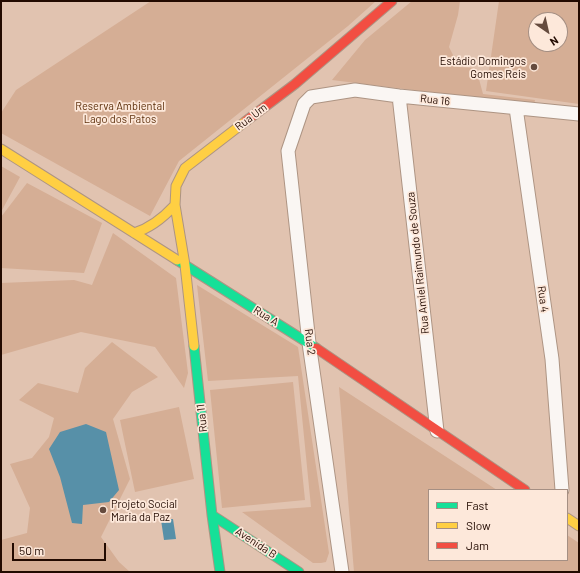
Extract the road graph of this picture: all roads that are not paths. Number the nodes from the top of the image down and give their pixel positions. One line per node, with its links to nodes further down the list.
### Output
1 (392, 1): 2 (street, Rua Um)
2 (295, 84): 4 (street); 8 (street, Rua Um)
3 (399, 96): 4 (street, Rua 16); 5 (street, Rua 16); 12 (street, Rua Amiel Raimundo de Souza)
4 (311, 97): 11 (street, Rua 2)
5 (516, 108): 6 (street, Rua 16); 14 (street, Rua 4)
6 (579, 114)
7 (1, 149): 9 (street, Rua A)
8 (174, 205): 9 (street); 10 (street, Rua Um)
9 (134, 233): 10 (street, Rua A)
10 (185, 265): 11 (street, Rua A); 15 (street, Rua 11)
11 (310, 343): 12 (street, Rua A); 20 (street, Rua 2)
12 (437, 431): 13 (street, Rua A)
13 (524, 489)
14 (562, 489)
15 (212, 515): 18 (street, Rua 11); 19 (street, Avenida B)
16 (568, 519): 17 (street)
17 (579, 526)
18 (220, 572)
19 (299, 572)
20 (342, 572)

